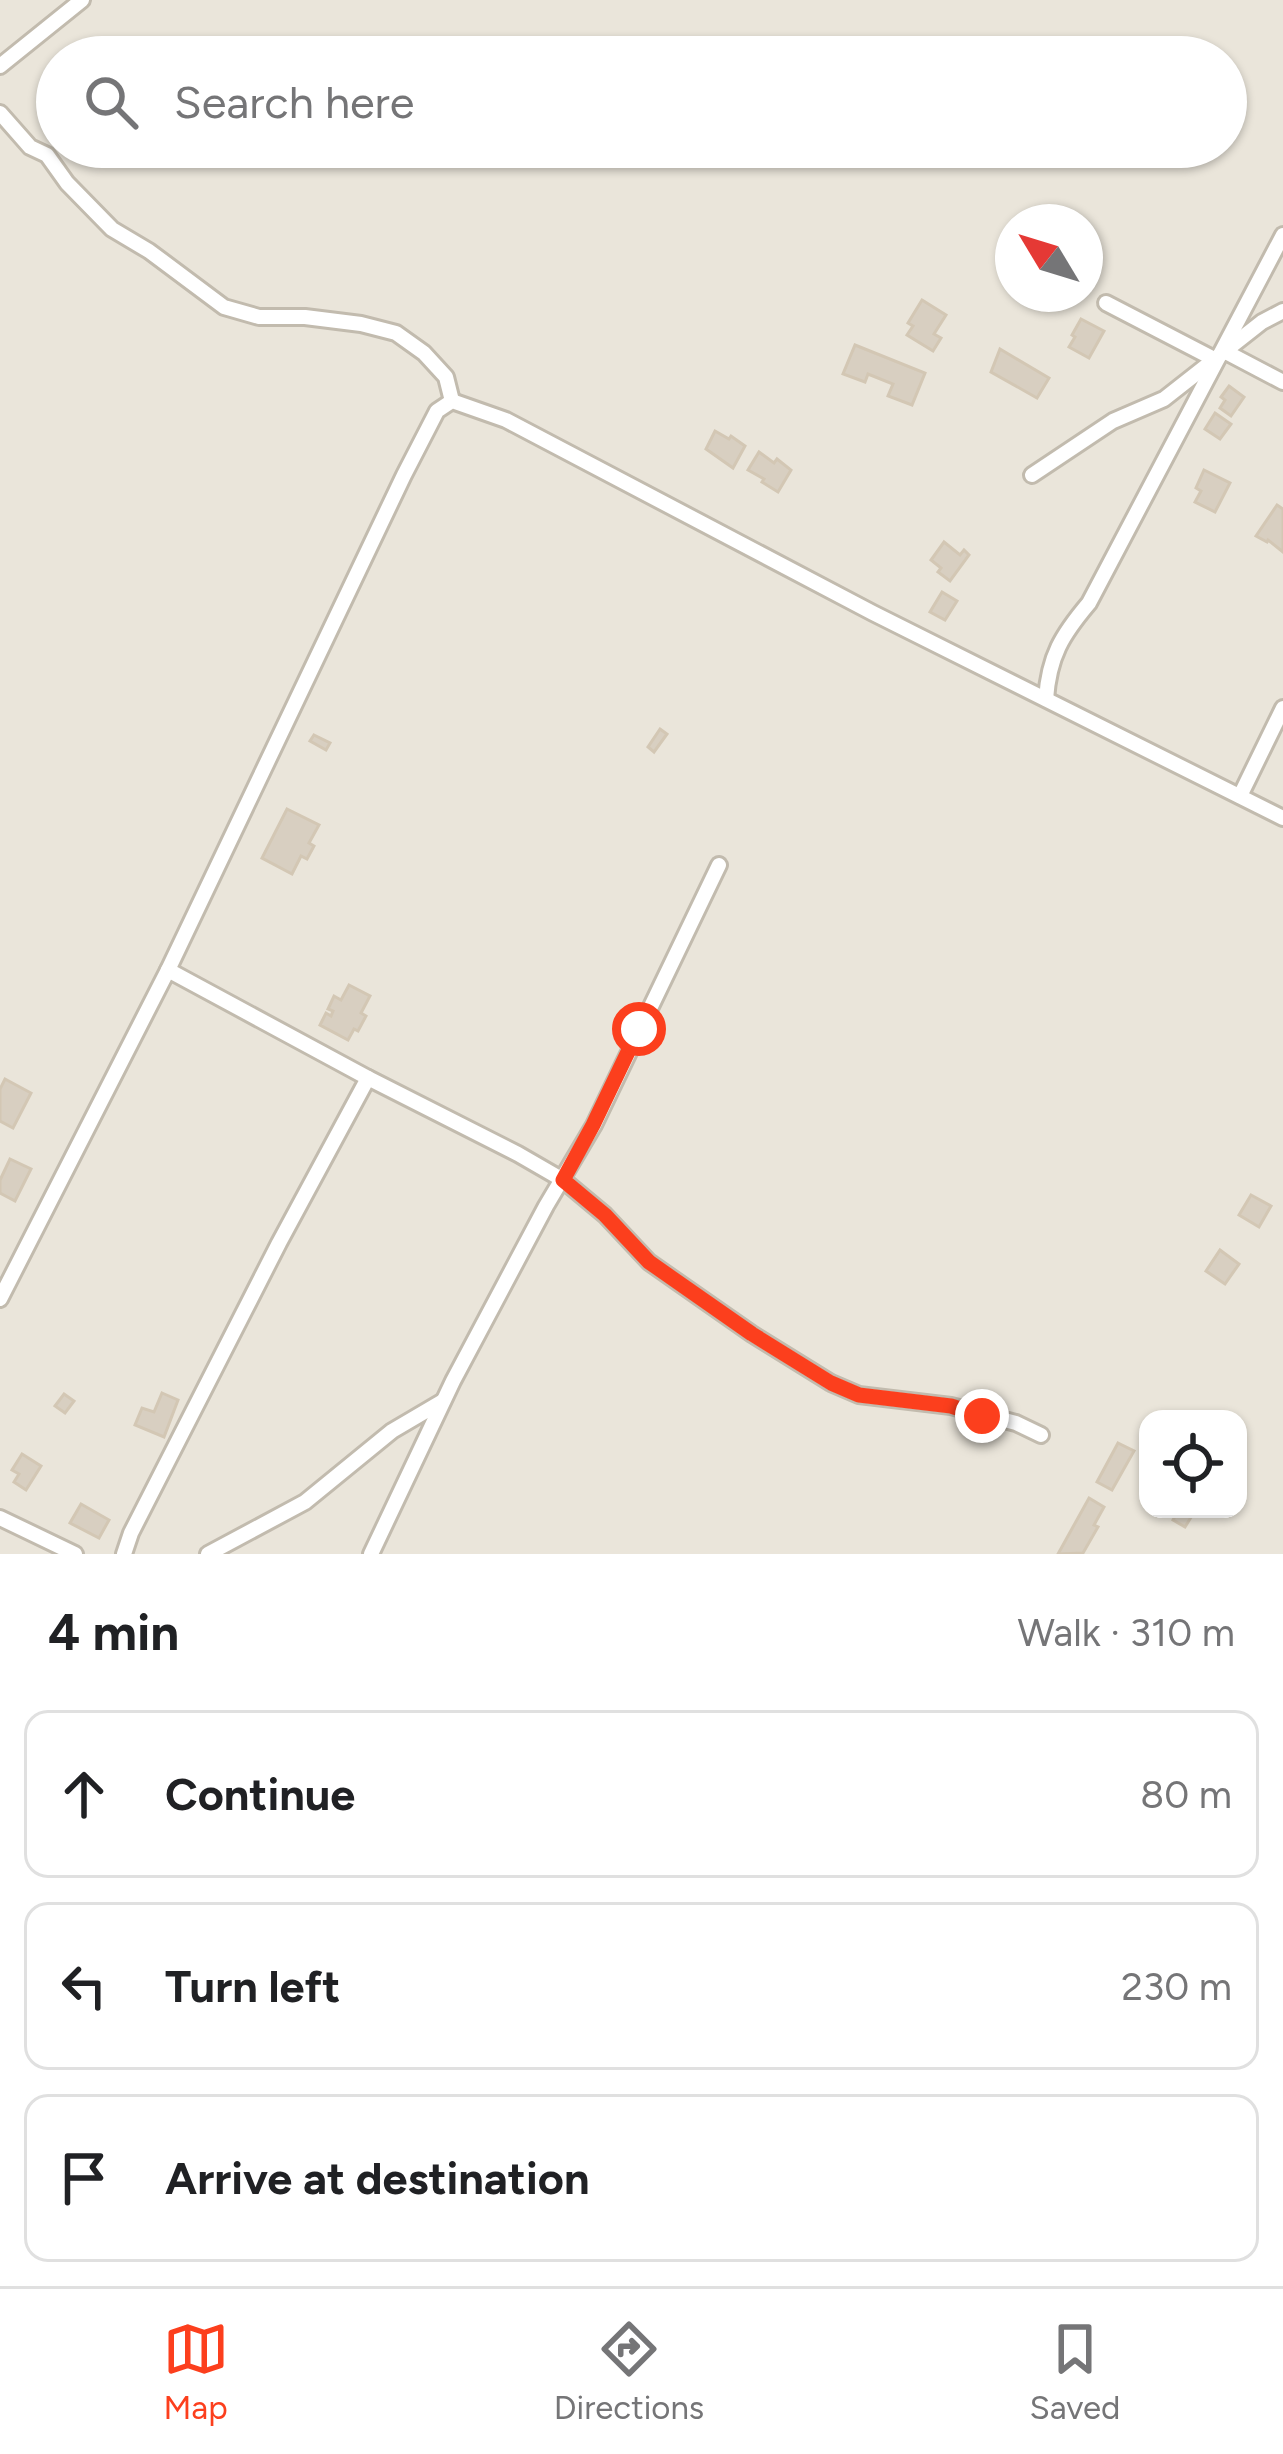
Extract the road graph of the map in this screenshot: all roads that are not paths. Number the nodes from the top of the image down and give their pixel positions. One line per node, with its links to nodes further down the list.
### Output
1 (82, 0): 2 (street)
2 (37, 36)
3 (36, 37): 4 (street)
4 (0, 66)
5 (0, 113): 6 (street)
6 (36, 150)
7 (57, 168): 13 (street)
8 (1283, 235): 11 (street)
9 (1106, 303): 11 (street)
10 (1283, 311): 11 (street)
11 (1219, 355): 12 (street); 14 (street); 15 (street)
12 (1283, 382)
13 (452, 400): 15 (street); 20 (street)
14 (1032, 475)
15 (1046, 699): 17 (street)
16 (1283, 708): 17 (street)
17 (1240, 796): 18 (street)
18 (1283, 818)
19 (719, 865): 22 (street)
20 (168, 970): 21 (street); 23 (street)
21 (368, 1078): 22 (street); 28 (street)
22 (563, 1180): 24 (street); 25 (street)
23 (0, 1299)
24 (443, 1401): 29 (street); 30 (street)
25 (1041, 1435)
26 (0, 1518): 27 (street)
27 (75, 1554)
28 (124, 1554)
29 (208, 1554)
30 (371, 1554)

